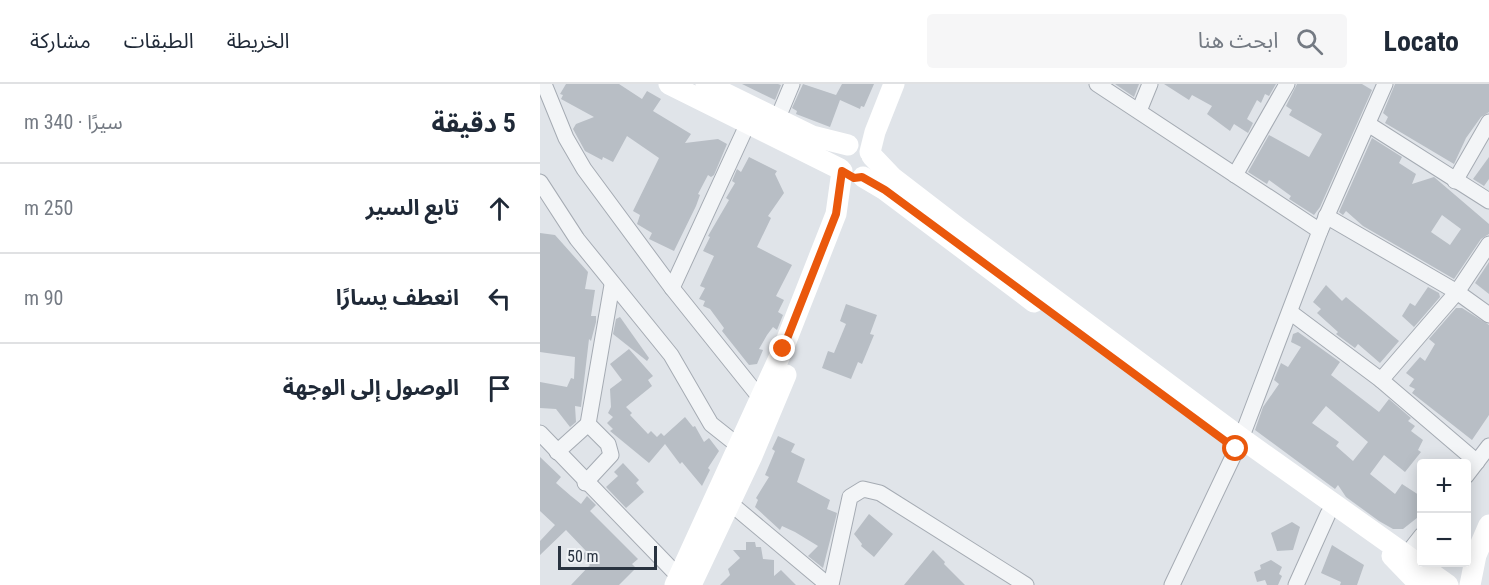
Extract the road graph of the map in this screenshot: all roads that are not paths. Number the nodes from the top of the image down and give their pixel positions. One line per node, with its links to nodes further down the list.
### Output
1 (544, 84): 26 (street)
2 (669, 84): 14 (street)
3 (706, 84): 12 (street)
4 (792, 84): 12 (street)
5 (884, 84): 16 (street)
6 (894, 84): 16 (street)
7 (1097, 84): 11 (street)
8 (1150, 84): 11 (street)
9 (1287, 84): 18 (street)
10 (1385, 84): 15 (street)
11 (1139, 111): 18 (street)
12 (777, 120): 16 (street)
13 (1489, 122): 19 (street)
14 (748, 123): 17 (street); 26 (street)
15 (1368, 124): 19 (street); 22 (street)
16 (860, 149): 17 (street); 17 (street); 34 (street)
17 (851, 174): 31 (street); 34 (street)
18 (1235, 175): 23 (street)
19 (1455, 181): 21 (street)
20 (540, 182): 25 (street)
21 (1489, 201)
22 (1326, 216): 23 (street); 27 (street)
23 (1320, 231): 28 (street)
24 (1489, 244): 27 (street)
25 (612, 285): 32 (street); 36 (street)
26 (672, 288): 31 (street)
27 (1457, 292): 29 (street); 30 (street)
28 (1290, 312): 30 (street); 34 (street)
29 (1489, 315)
30 (1381, 380): 38 (street)
31 (767, 404): 36 (street); 41 (street)
32 (588, 424): 37 (street); 40 (street)
33 (540, 433): 37 (street)
34 (1239, 443): 42 (street); 45 (street); 50 (street)
35 (1489, 446): 38 (street)
36 (740, 447): 47 (street)
37 (557, 452): 40 (street)
38 (1477, 462): 39 (street)
39 (1471, 470)
40 (585, 483): 47 (street)
41 (730, 503): 47 (street); 48 (street)
42 (1329, 514): 51 (street); 52 (street)
43 (1489, 525): 46 (street)
44 (1417, 541): 45 (street)
45 (1407, 554): 53 (street)
46 (1476, 555): 53 (street); 54 (street)
47 (683, 583)
48 (829, 585): 49 (street)
49 (1024, 585)
50 (1172, 585)
51 (1296, 585)
52 (1420, 585)
53 (1449, 585)
54 (1470, 585)

